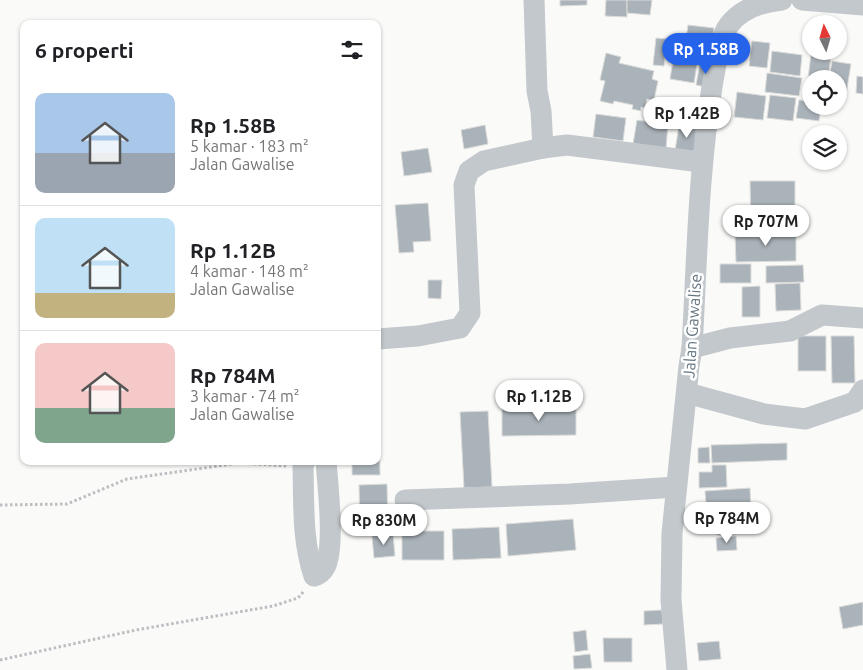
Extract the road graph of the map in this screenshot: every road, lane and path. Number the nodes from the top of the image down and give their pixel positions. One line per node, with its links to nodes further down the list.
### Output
1 (534, 0): 5 (street)
2 (802, 0): 4 (street)
3 (769, 1): 6 (street, Jalan Gawalise)
4 (863, 5)
5 (543, 148): 6 (street); 8 (street)
6 (702, 162): 9 (street, Jalan Gawalise)
7 (863, 318): 9 (street)
8 (381, 339)
9 (692, 348): 11 (street, Jalan Gawalise)
10 (863, 390): 11 (street)
11 (687, 393): 15 (street, Jalan Gawalise)
12 (225, 465): 17 (path)
13 (304, 465): 18 (street)
14 (326, 465): 18 (street)
15 (676, 486): 16 (street); 20 (street, Jalan Gawalise)
16 (405, 500)
17 (0, 505)
18 (314, 576): 19 (path)
19 (0, 660)
20 (677, 670)

